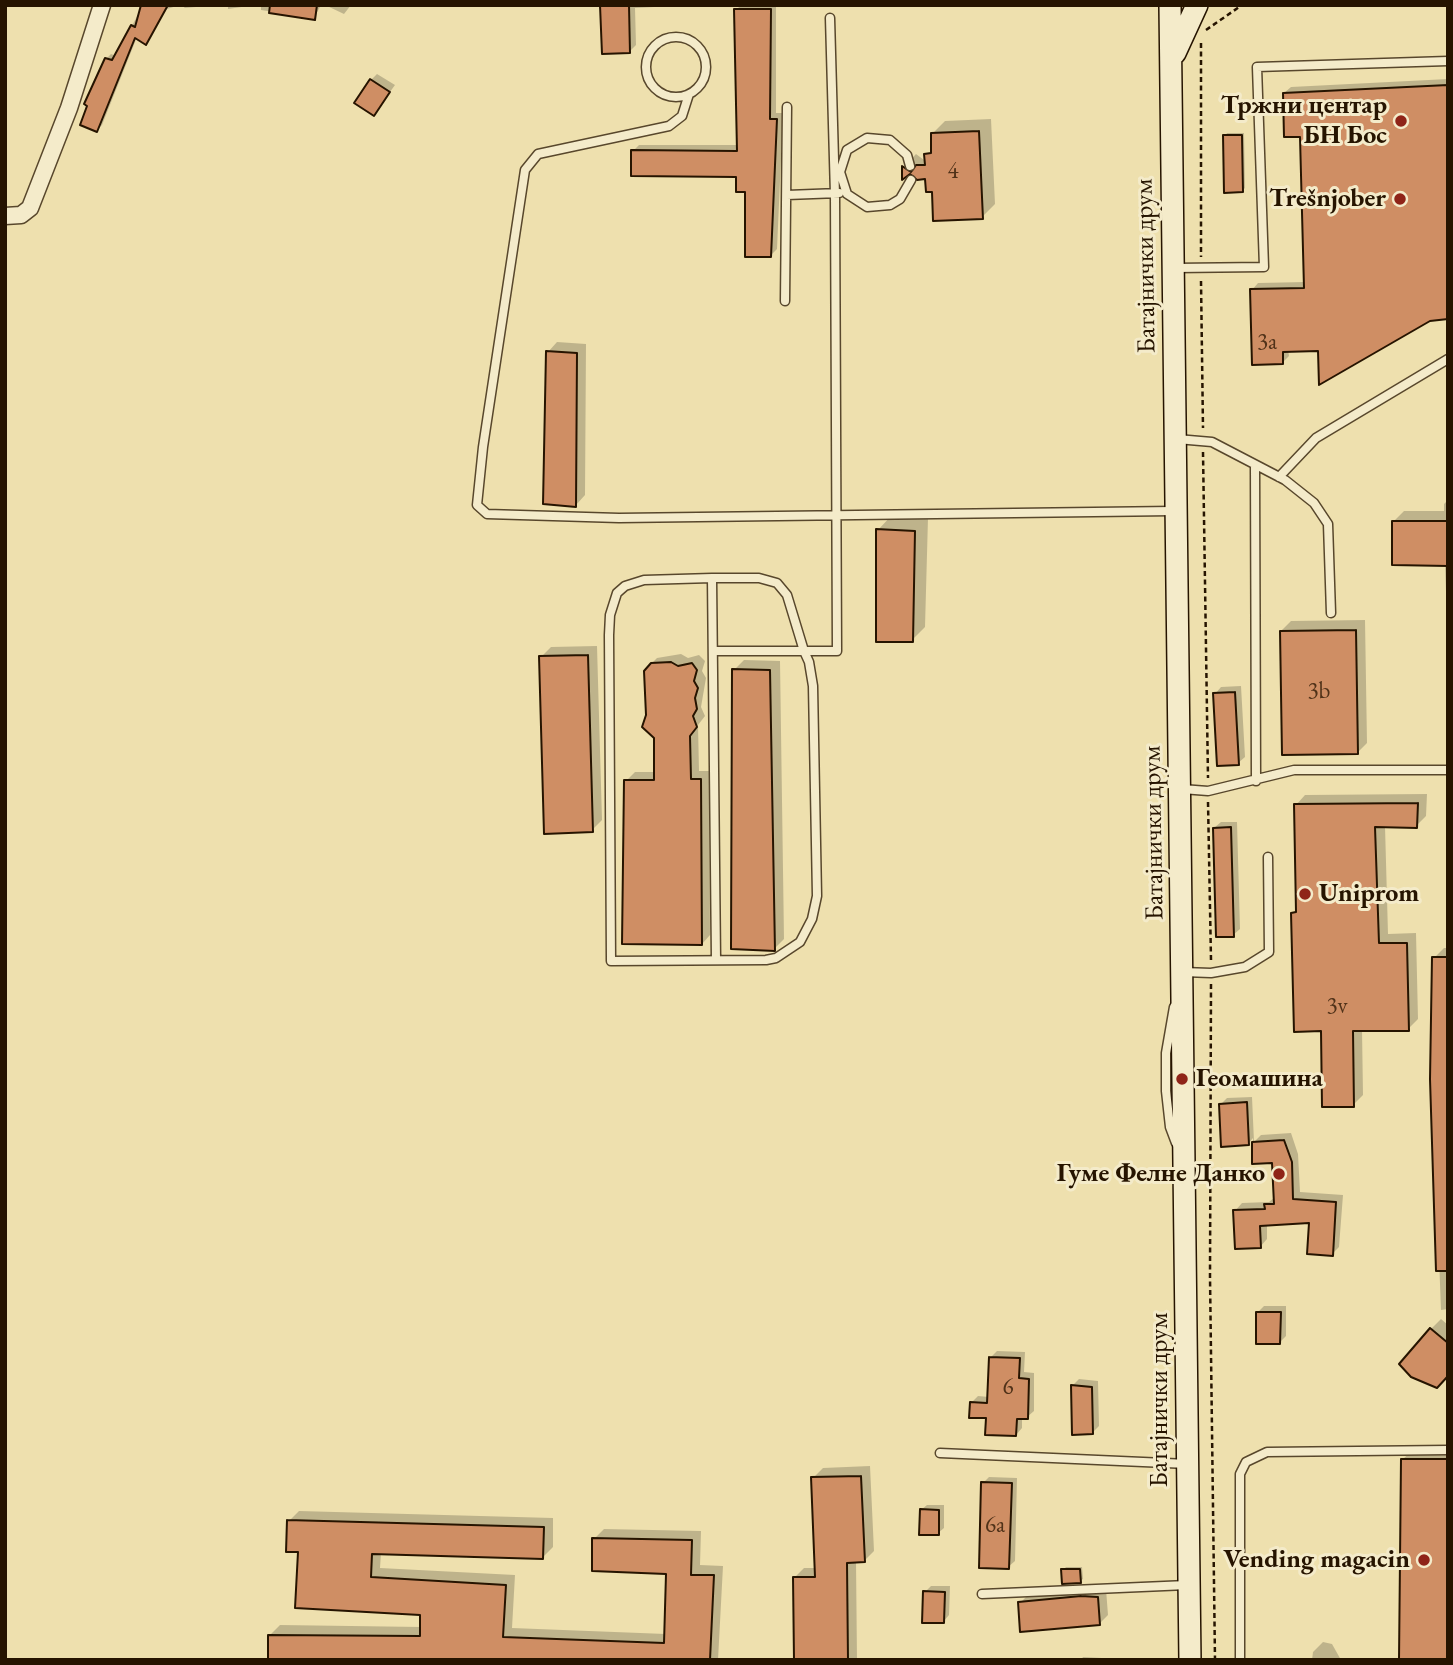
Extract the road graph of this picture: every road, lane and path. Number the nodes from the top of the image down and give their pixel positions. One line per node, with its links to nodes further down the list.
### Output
1 (102, 5): 15 (street)
2 (1170, 5): 6 (main road, Батајнички друм)
3 (1197, 5): 6 (main road)
4 (1242, 5): 16 (path)
5 (830, 18): 14 (lane)
6 (1172, 61): 17 (main road, Батајнички друм)
7 (1448, 61): 16 (lane)
8 (689, 94): 8 (lane); 25 (lane)
9 (787, 107): 13 (lane)
10 (910, 166): 12 (lane)
11 (911, 180): 12 (lane)
12 (845, 190): 14 (lane)
13 (787, 195): 14 (lane); 18 (lane)
14 (835, 195): 25 (lane)
15 (5, 216)
16 (1201, 267): 17 (lane); 21 (path)
17 (1174, 268): 20 (main road, Батајнички друм)
18 (785, 300)
19 (1448, 359): 23 (lane)
20 (1177, 439): 21 (lane); 24 (main road, Батајнички друм)
21 (1203, 441): 22 (lane); 33 (path)
22 (1255, 465): 23 (lane); 31 (lane)
23 (1279, 477): 27 (lane)
24 (1177, 512): 25 (lane); 32 (main road, Батајнички друм)
25 (838, 514): 29 (lane)
26 (712, 578): 28 (lane); 29 (lane); 35 (lane)
27 (1331, 613)
28 (714, 651): 29 (lane); 35 (lane)
29 (804, 651): 35 (lane)
30 (1448, 770): 31 (lane)
31 (1256, 782): 33 (lane)
32 (1182, 789): 33 (lane); 37 (main road, Батајнички друм)
33 (1208, 791): 36 (path)
34 (1268, 857): 36 (lane)
35 (716, 960)
36 (1211, 973): 37 (lane); 44 (path)
37 (1183, 975): 40 (main road, Батајнички друм)
38 (1448, 1450): 45 (lane)
39 (940, 1454): 40 (lane)
40 (1188, 1464): 41 (main road, Батајнички друм)
41 (1191, 1584): 42 (lane); 43 (main road, Батајнички друм)
42 (982, 1594)
43 (1191, 1660)
44 (1215, 1660)
45 (1240, 1660)

